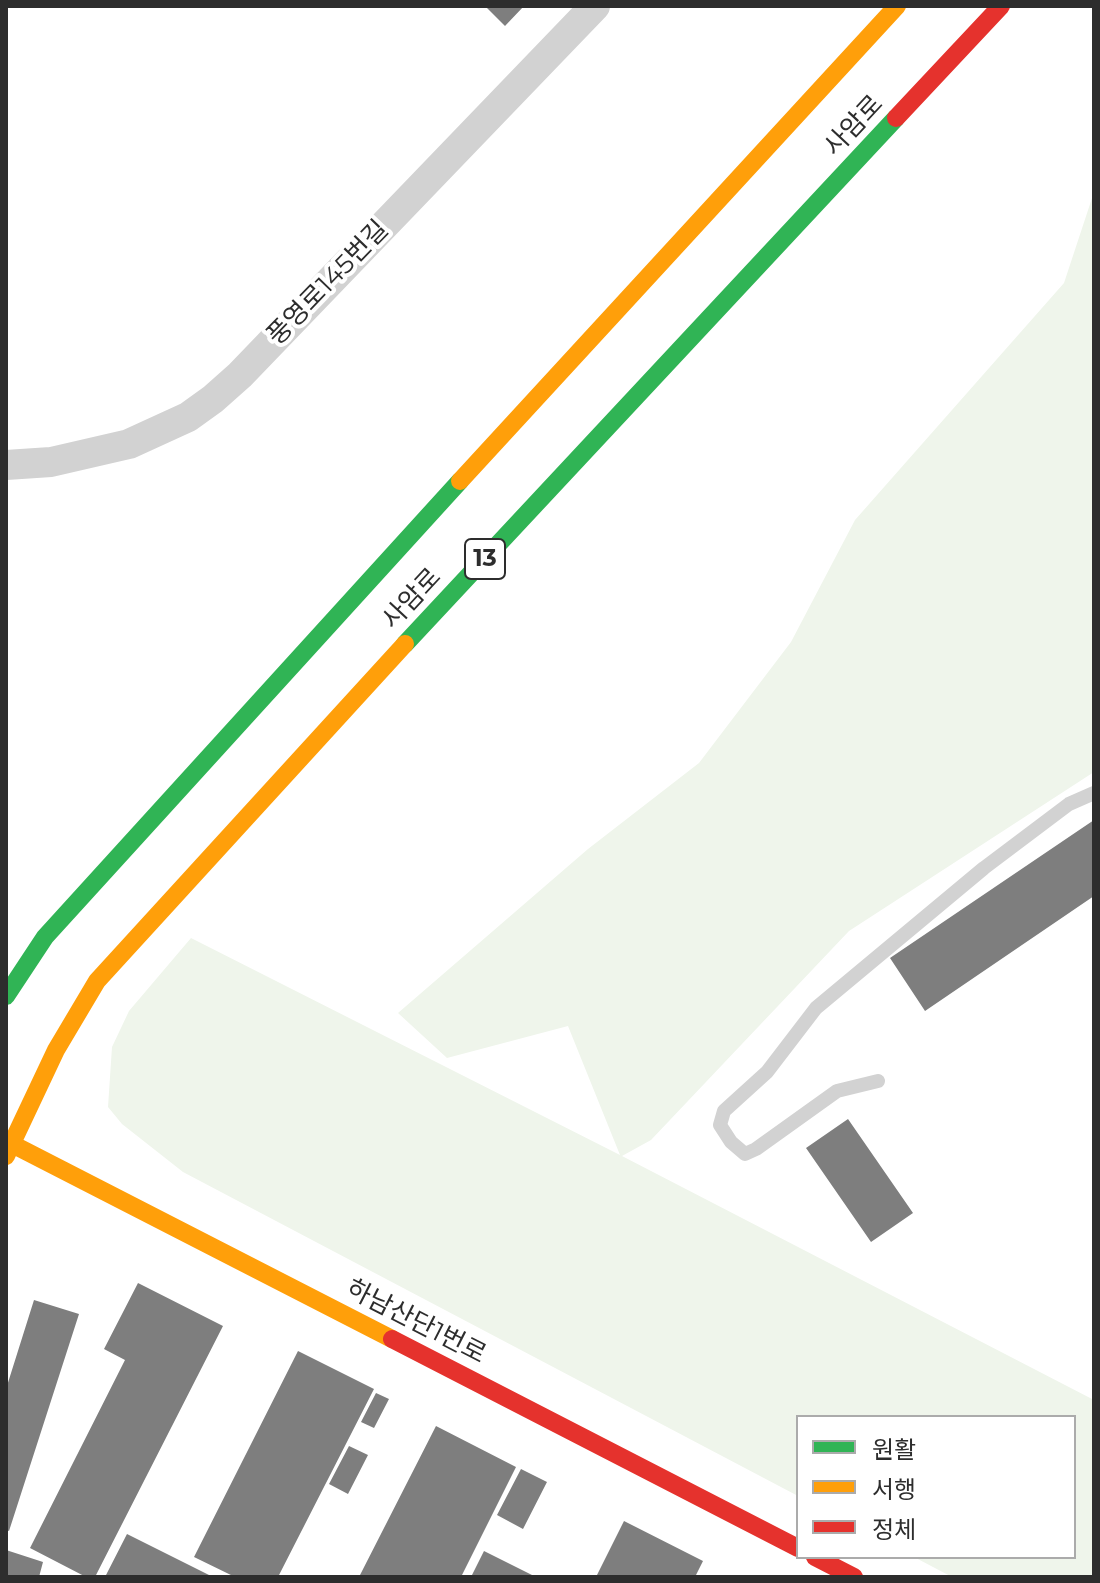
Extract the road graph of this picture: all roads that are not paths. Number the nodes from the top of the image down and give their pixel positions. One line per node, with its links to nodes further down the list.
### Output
1 (595, 6): 4 (street, 풍영로145번길)
2 (897, 6): 6 (main road, 사암로)
3 (1001, 6): 8 (main road, 사암로 / 13)
4 (6, 465)
5 (1094, 793): 7 (lane)
6 (6, 996)
7 (878, 1081)
8 (7, 1147): 9 (main road, 하남산단1번로)
9 (796, 1547)
10 (819, 1559): 11 (main road)
11 (854, 1577)

